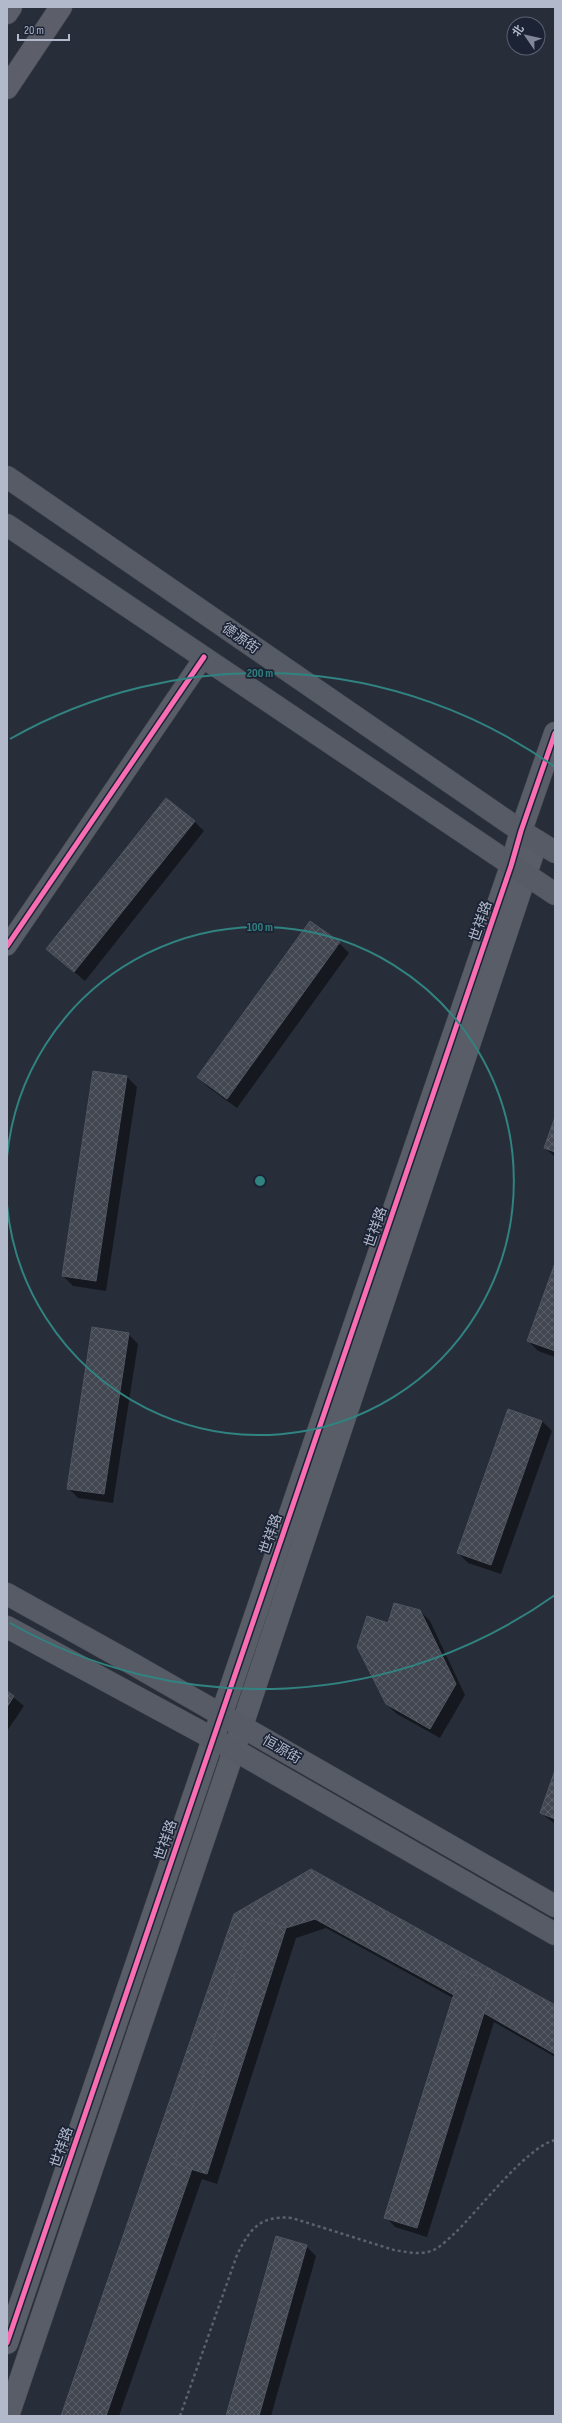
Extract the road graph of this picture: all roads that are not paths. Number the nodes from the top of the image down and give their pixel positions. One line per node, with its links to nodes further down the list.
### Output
1 (11, 7): 3 (main road)
2 (61, 7): 4 (main road)
3 (7, 13)
4 (7, 88)
5 (7, 477): 9 (main road, 德源街)
6 (7, 524): 7 (main road)
7 (204, 657): 11 (main road); 13 (street)
8 (555, 733): 9 (street, 世祥路)
9 (529, 836): 10 (main road, 德源街); 11 (street, 世祥路)
10 (555, 852)
11 (518, 870): 12 (main road); 16 (street, 世祥路); 17 (street, 世祥路)
12 (555, 894)
13 (7, 946)
14 (7, 1594): 16 (main road, 恒源街)
15 (7, 1627): 18 (main road, 恒源街)
16 (221, 1714): 17 (main road, 恒源街); 18 (street, 世祥路)
17 (242, 1726): 19 (street, 世祥路); 20 (main road, 恒源街)
18 (212, 1738): 19 (main road, 恒源街); 22 (street, 世祥路)
19 (234, 1750): 21 (main road, 恒源街); 23 (street, 世祥路)
20 (555, 1906)
21 (555, 1934)
22 (7, 2343)
23 (8, 2416)

